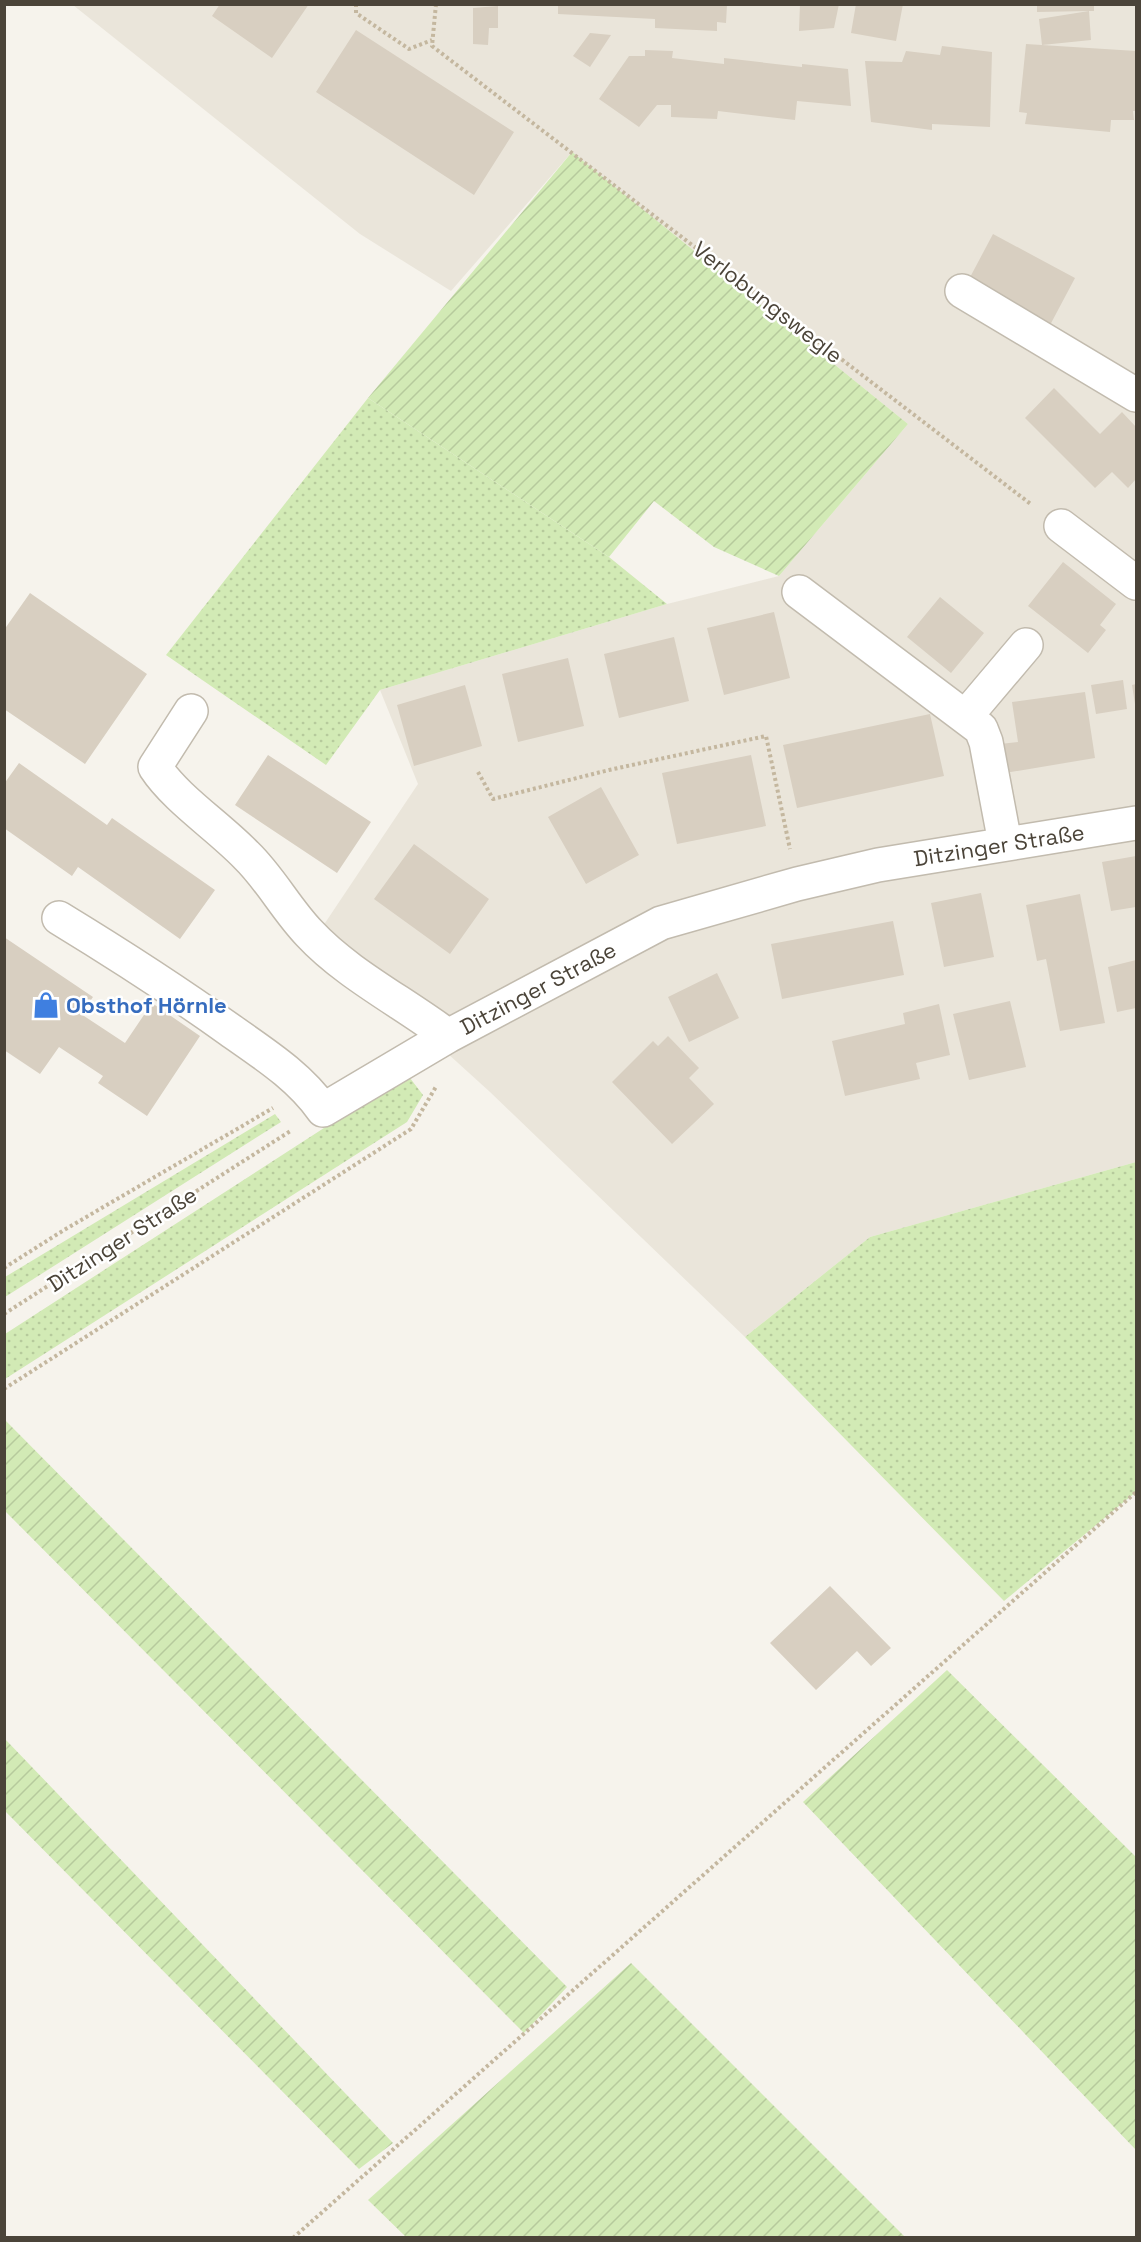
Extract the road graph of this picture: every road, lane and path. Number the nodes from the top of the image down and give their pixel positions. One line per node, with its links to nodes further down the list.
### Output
1 (356, 4): 3 (path)
2 (436, 4): 3 (path)
3 (433, 40): 6 (path, Verlobungswegle)
4 (962, 291): 5 (street)
5 (1137, 395)
6 (1061, 526): 7 (street)
7 (1137, 583)
8 (799, 592): 11 (street)
9 (1026, 645): 11 (street)
10 (191, 711): 17 (street)
11 (966, 716): 14 (street)
12 (478, 772): 15 (path)
13 (1137, 823): 14 (street, Ditzinger Straße)
14 (1005, 843): 15 (street, Ditzinger Straße)
15 (797, 884): 17 (street, Ditzinger Straße)
16 (60, 918): 18 (street)
17 (441, 1040): 18 (street, Ditzinger Straße); 21 (path)
18 (315, 1099): 19 (path); 20 (path, Ditzinger Straße)
19 (4, 1268)
20 (4, 1314)
21 (4, 1389)
22 (1137, 1492): 23 (path)
23 (293, 2238)

